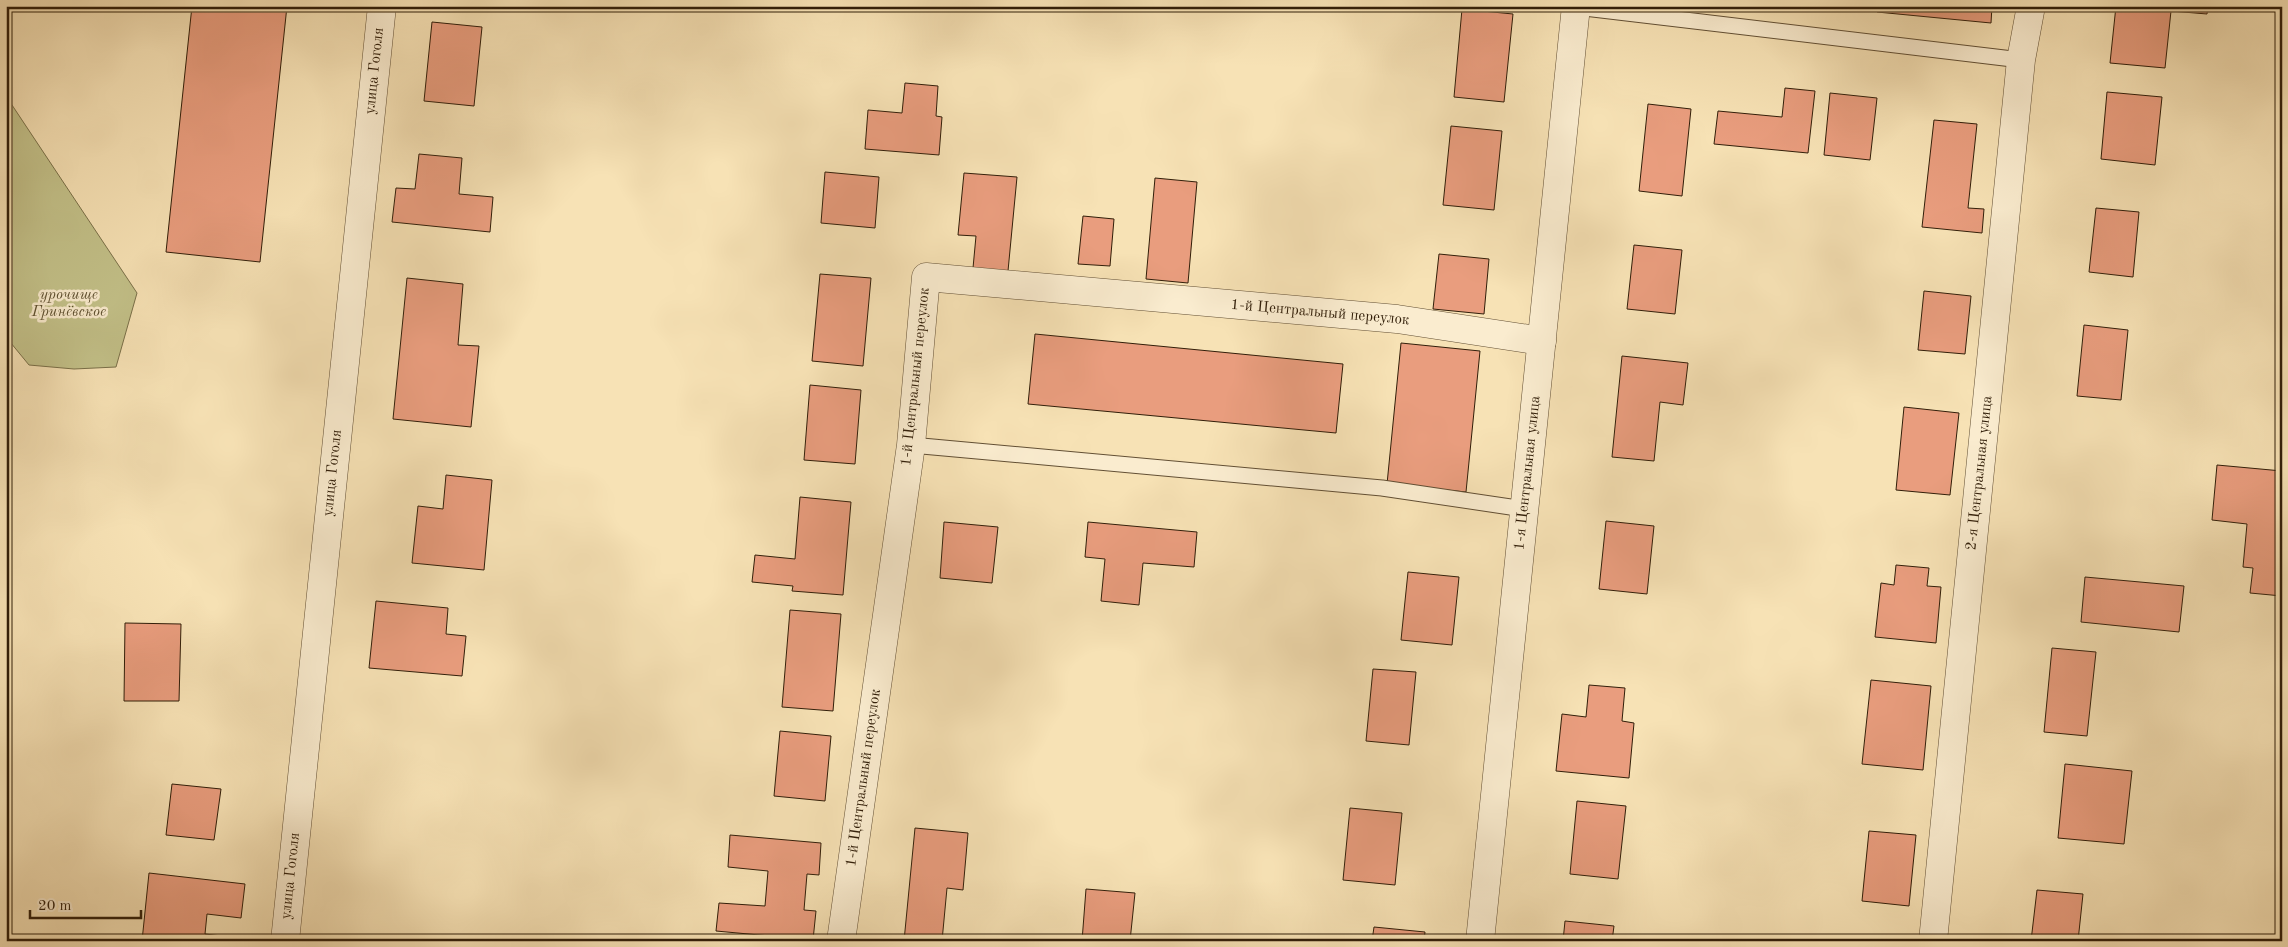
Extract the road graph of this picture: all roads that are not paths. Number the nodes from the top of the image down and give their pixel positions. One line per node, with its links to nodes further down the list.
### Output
1 (382, 6): 8 (street, улица Гоголя)
2 (2031, 6): 4 (street, 2-я Центральная улица)
3 (1576, 7): 4 (lane); 5 (street, 1-я Центральная улица)
4 (2021, 60): 11 (street, 2-я Центральная улица)
5 (1542, 341): 6 (street, 1-й Центральный переулок); 7 (street, 1-я Центральная улица)
6 (910, 446): 7 (lane); 9 (street, 1-й Центральный переулок)
7 (1524, 509): 10 (street, 1-я Центральная улица)
8 (285, 941)
9 (842, 941)
10 (1480, 941)
11 (1933, 941)

